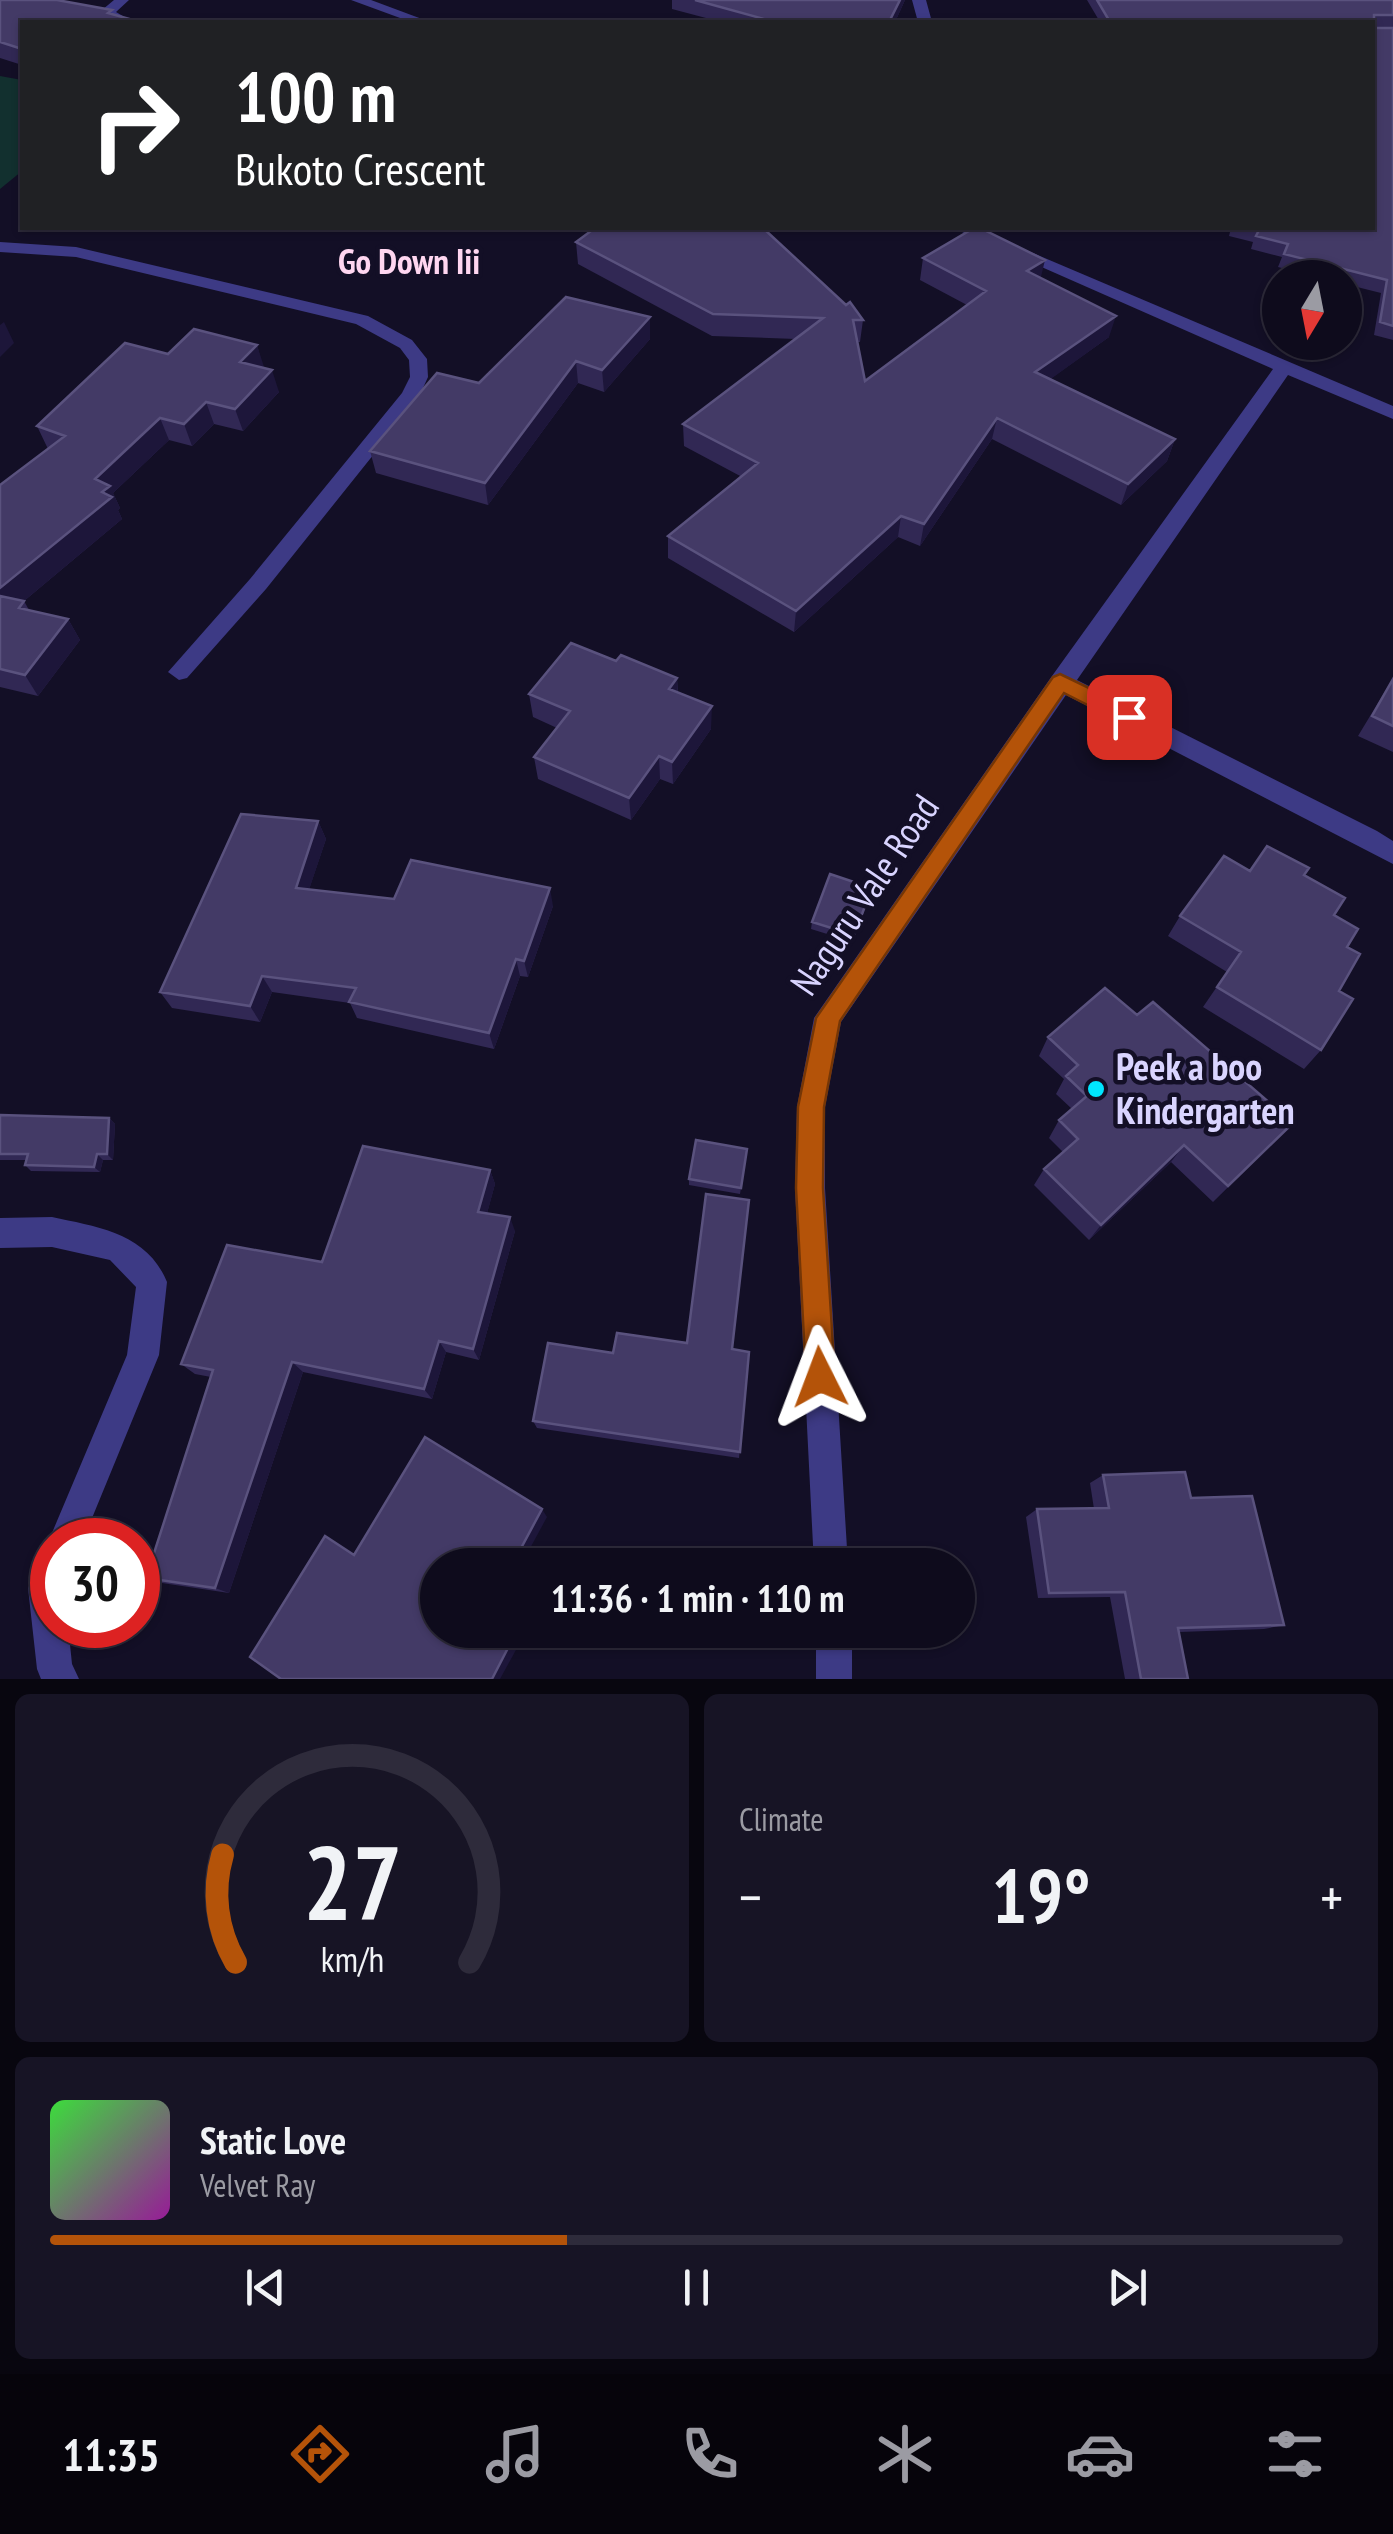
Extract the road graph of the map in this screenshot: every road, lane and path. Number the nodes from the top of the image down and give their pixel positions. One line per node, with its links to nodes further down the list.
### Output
1 (122, 0): 4 (street)
2 (358, 0): 3 (street)
3 (390, 11): 5 (street); 6 (street)
4 (122, 20)
5 (372, 20)
6 (417, 20)
7 (966, 230): 9 (street)
8 (0, 248): 11 (street)
9 (1283, 368): 10 (street); 12 (street, Naguru Vale Road)
10 (1393, 413)
11 (179, 672)
12 (1060, 682): 13 (street); 16 (street, Naguru Vale Road)
13 (1393, 854)
14 (0, 1233): 15 (street)
15 (75, 1518)
16 (830, 1548)
17 (53, 1648): 19 (street)
18 (834, 1648): 20 (street)
19 (61, 1679)
20 (834, 1679)

